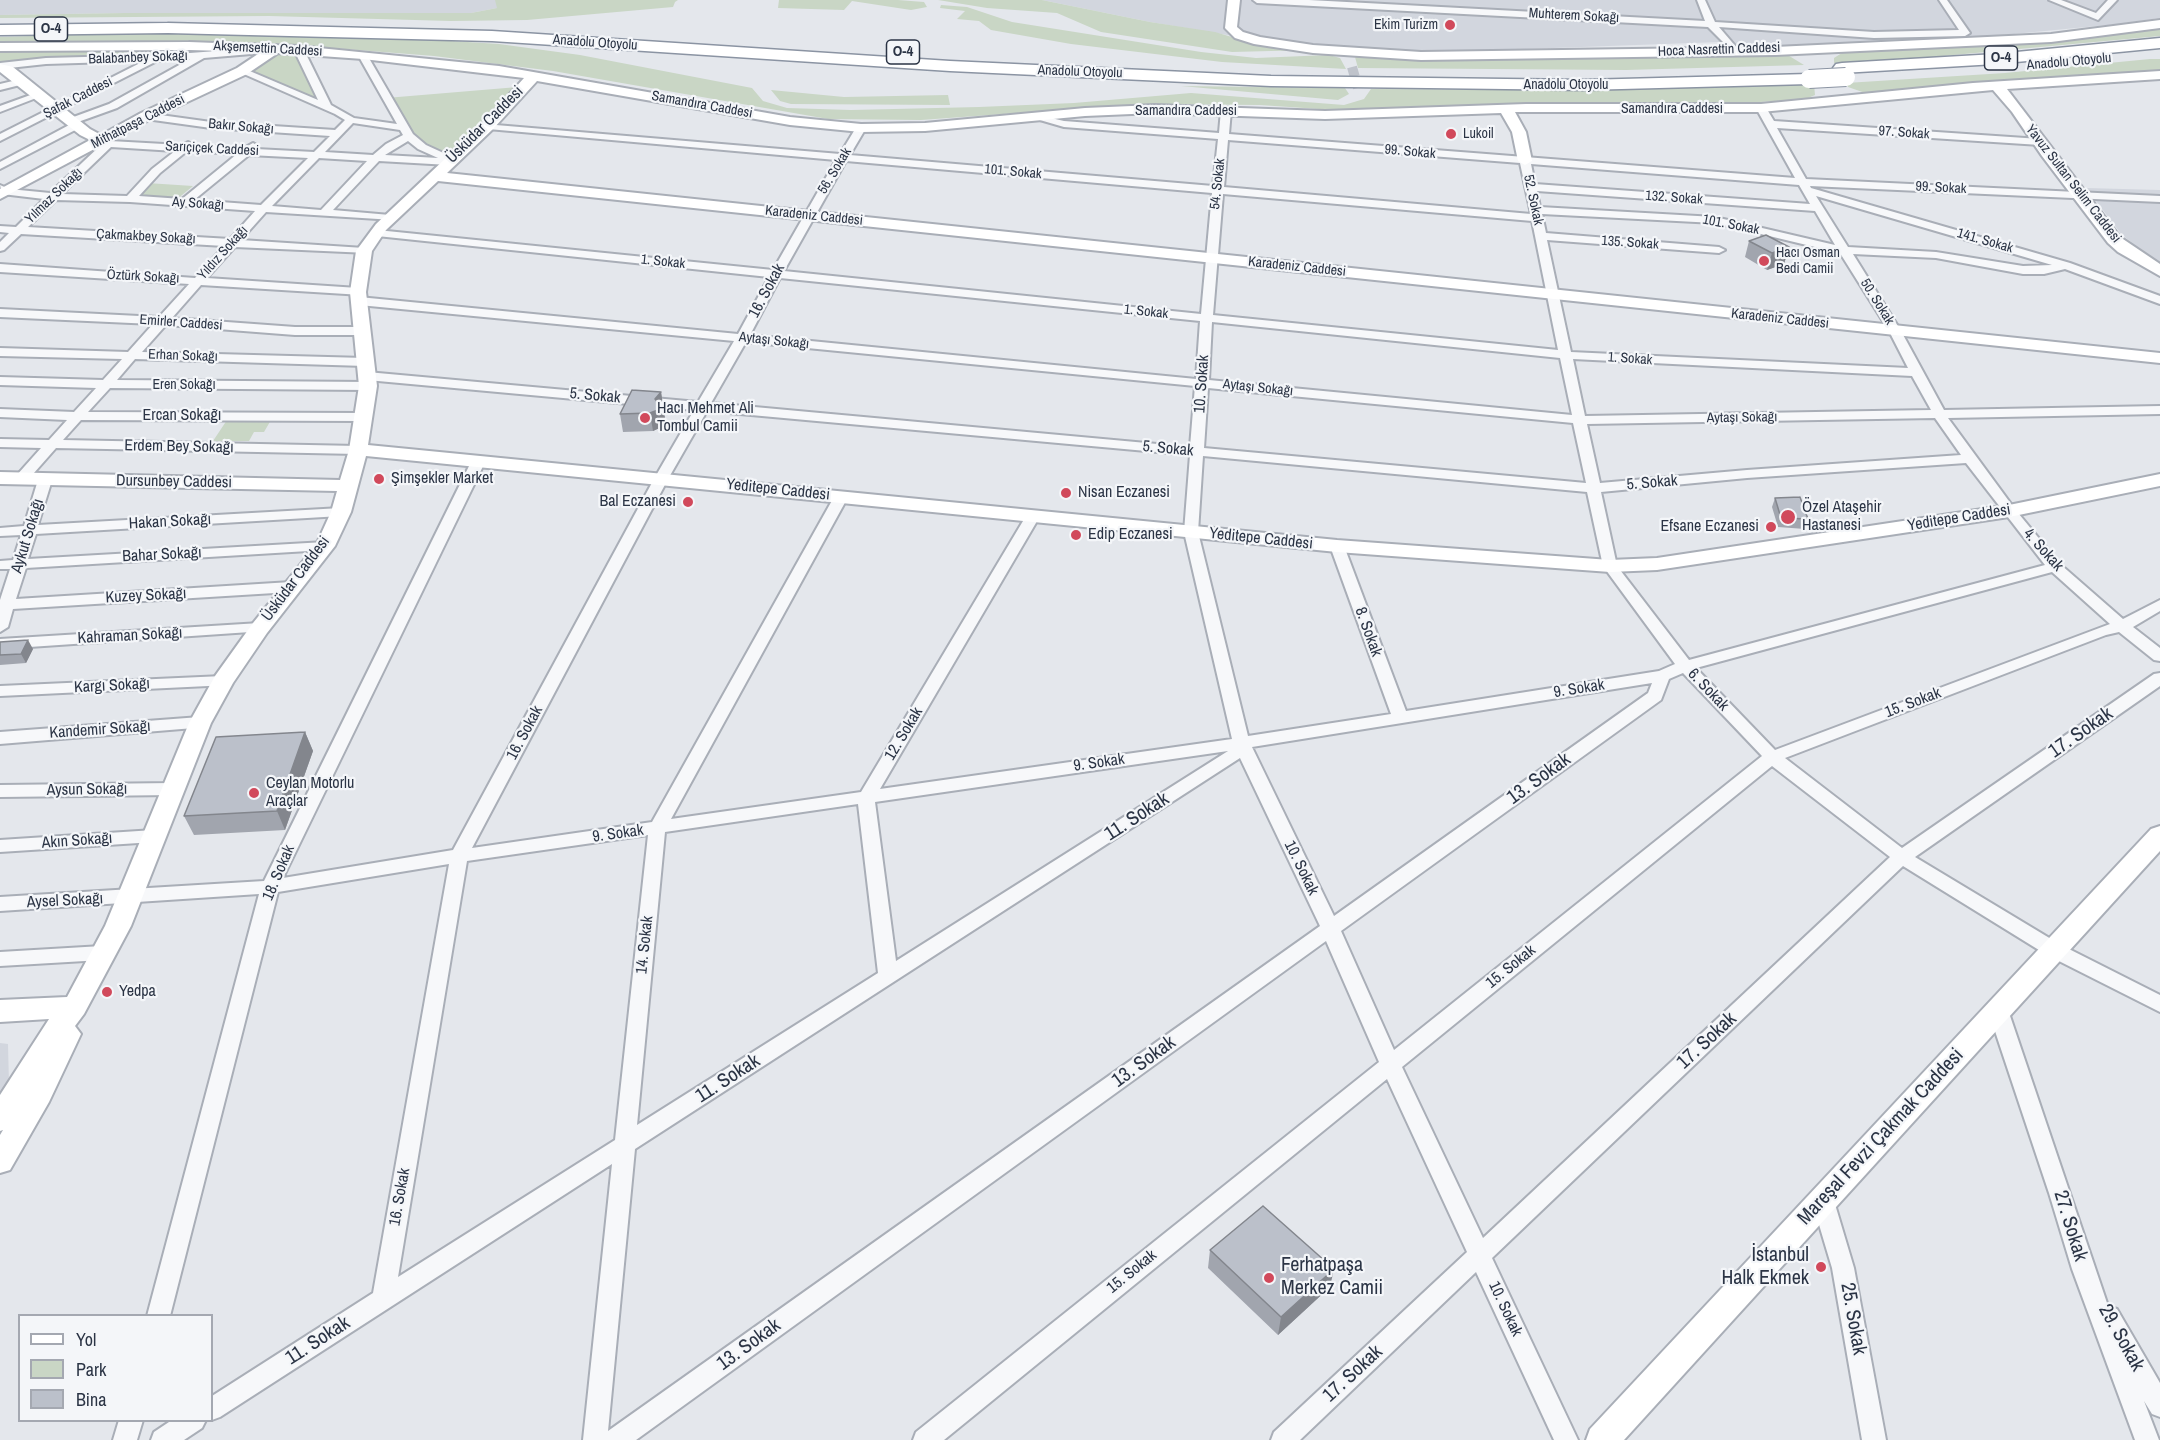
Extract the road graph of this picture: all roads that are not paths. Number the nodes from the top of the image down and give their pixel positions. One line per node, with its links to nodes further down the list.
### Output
1 (1233, 0): 20 (street)
2 (1257, 0): 8 (street, Muhterem Sokağı)
3 (1513, 0): 8 (street)
4 (1701, 0): 10 (street)
5 (1943, 0): 13 (street, Muhterem Sokağı)
6 (2053, 0): 7 (street)
7 (2112, 0)
8 (1513, 13): 10 (street, Muhterem Sokağı)
9 (0, 23): 25 (highway, Anadolu Otoyolu / O-4)
10 (1711, 24): 13 (street, Muhterem Sokağı); 17 (street)
11 (2160, 24): 15 (street)
12 (0, 32): 25 (highway, Anadolu Otoyolu / O-4)
13 (1919, 36): 15 (street)
14 (2160, 43): 25 (highway, Anadolu Otoyolu / O-4)
15 (1931, 44): 25 (street, Hoca Nasrettin Caddesi); 25 (street)
16 (0, 46): 18 (street, Akşemsettin Caddesi)
17 (1732, 48): 20 (street, Hoca Nasrettin Caddesi); 25 (street, Hoca Nasrettin Caddesi)
18 (276, 49): 19 (street, Akşemsettin Caddesi); 23 (street, Balabanbey Sokağı); 27 (street, Mithatpaşa Caddesi)
19 (299, 50): 22 (street, Akşemsettin Caddesi); 36 (street)
20 (1650, 52): 25 (street, Hoca Nasrettin Caddesi)
21 (2160, 53): 25 (highway, Anadolu Otoyolu / O-4)
22 (363, 55): 29 (street, Akşemsettin Caddesi); 50 (street)
23 (202, 56): 24 (street, Balabanbey Sokağı); 45 (street)
24 (157, 58): 26 (street, Balabanbey Sokağı); 39 (street, Şafak Caddesi)
25 (1821, 63): 34 (street); 35 (street); 35 (street)
26 (0, 67): 30 (street, Sarıçiçek Caddesi)
27 (242, 71): 36 (street); 42 (street, Mithatpaşa Caddesi)
28 (2160, 75): 31 (street)
29 (534, 76): 47 (street, Üsküdar Caddesi); 48 (street, Samandıra Caddesi)
30 (21, 82): 32 (street); 33 (street, Sarıçiçek Caddesi)
31 (1997, 86): 34 (street); 35 (street); 56 (street, Yavuz Sultan Selim Caddesi)
32 (0, 87)
33 (39, 94): 38 (street); 39 (street, Sarıçiçek Caddesi)
34 (1874, 98): 35 (street)
35 (1832, 102): 37 (street, Samandıra Caddesi); 37 (street)
36 (327, 107): 44 (street)
37 (1761, 108): 40 (street, Samandıra Caddesi); 46 (street, 50. Sokak)
38 (0, 109)
39 (57, 109): 45 (street, Sarıçiçek Caddesi); 54 (street, Şafak Caddesi)
40 (1506, 109): 41 (street, Samandıra Caddesi); 62 (street, 52. Sokak)
41 (1226, 110): 43 (street, Samandıra Caddesi); 53 (street, 54. Sokak)
42 (146, 116): 52 (street, Bakır Sokağı); 55 (street, Mithatpaşa Caddesi)
43 (1038, 118): 48 (street, Samandıra Caddesi); 53 (street, 99. Sokak)
44 (351, 120): 50 (street); 51 (street, Yıldız Sokağı)
45 (75, 123): 55 (street, Sarıçiçek Caddesi); 63 (street)
46 (1769, 124): 56 (street, 97. Sokak); 65 (street, 50. Sokak)
47 (488, 126): 59 (street, 101. Sokak); 61 (street, Üsküdar Caddesi)
48 (861, 128): 59 (street, 56. Sokak)
49 (269, 129): 51 (street, Bakır Sokağı); 52 (street, Bakır Sokağı); 57 (street)
50 (406, 131): 60 (street); 61 (street)
51 (336, 133): 58 (street, Yıldız Sokağı)
52 (198, 136): 55 (street, Sarıçiçek Caddesi); 57 (street, Sarıçiçek Caddesi); 71 (street)
53 (1223, 137): 62 (street, 99. Sokak); 67 (street, 54. Sokak)
54 (0, 138)
55 (104, 142): 68 (street, Mithatpaşa Caddesi); 70 (street, Yılmaz Sokağı)
56 (2040, 142): 69 (street, Yavuz Sultan Selim Caddesi)
57 (249, 151): 58 (street, Sarıçiçek Caddesi); 73 (street)
58 (315, 155): 60 (street, Sarıçiçek Caddesi); 75 (street, Yıldız Sokağı)
59 (844, 157): 67 (street, 101. Sokak); 78 (street, 56. Sokak)
60 (376, 158): 61 (street, Sarıçiçek Caddesi); 76 (street)
61 (450, 161): 64 (street, Üsküdar Caddesi)
62 (1525, 161): 65 (street, 99. Sokak); 66 (street, 52. Sokak)
63 (0, 165)
64 (434, 176): 78 (street, Karadeniz Caddesi); 79 (street, Üsküdar Caddesi)
65 (1804, 186): 69 (street, 99. Sokak); 74 (street, 50. Sokak); 90 (street, 141. Sokak)
66 (1530, 187): 74 (street, 132. Sokak); 77 (street, 52. Sokak)
67 (1218, 190): 77 (street, 101. Sokak); 89 (street, 54. Sokak)
68 (2, 191): 70 (street, Ay Sokağı)
69 (2079, 195): 72 (street, 99. Sokak); 92 (street, Yavuz Sultan Selim Caddesi)
70 (54, 197): 71 (street, Ay Sokağı); 81 (street, Yılmaz Sokağı)
71 (129, 199): 73 (street, Ay Sokağı)
72 (2160, 199)
73 (184, 202): 75 (street, Ay Sokağı)
74 (1818, 208): 87 (street, 50. Sokak)
75 (263, 209): 76 (street, Ay Sokağı); 84 (street, Yıldız Sokağı)
76 (324, 213): 79 (street, Ay Sokağı)
77 (1536, 214): 83 (street, 52. Sokak); 87 (street, 101. Sokak)
78 (808, 215): 89 (street, Karadeniz Caddesi); 93 (street, 16. Sokak)
79 (390, 218): 82 (street, Üsküdar Caddesi)
80 (0, 229): 81 (street, Çakmakbey Sokağı)
81 (18, 231): 84 (street, Çakmakbey Sokağı); 85 (street, Yılmaz Sokağı)
82 (377, 233): 88 (street, Üsküdar Caddesi); 93 (street, 1. Sokak)
83 (1540, 236): 86 (street, 135. Sokak); 95 (street, 52. Sokak)
84 (234, 242): 88 (street, Çakmakbey Sokağı); 94 (street, Yıldız Sokağı)
85 (0, 248)
86 (1719, 250)
87 (1844, 250): 90 (street, 101. Sokak); 101 (street, 50. Sokak)
88 (364, 251): 96 (street, Üsküdar Caddesi)
89 (1211, 258): 95 (street, Karadeniz Caddesi); 99 (street, 10. Sokak)
90 (2066, 265): 97 (street, 141. Sokak)
91 (0, 268): 94 (street, Öztürk Sokağı)
92 (2160, 271)
93 (775, 274): 99 (street, 1. Sokak); 103 (street, 16. Sokak)
94 (198, 280): 96 (street, Öztürk Sokağı); 100 (street, Yıldız Sokağı)
95 (1553, 294): 101 (street, Karadeniz Caddesi); 106 (street, 6. Sokak)
96 (358, 297): 102 (street, Üsküdar Caddesi); 103 (street, Aytaşı Sokağı)
97 (2160, 300)
98 (0, 313): 100 (street, Emirler Caddesi)
99 (1207, 318): 106 (street, 1. Sokak); 111 (street, 10. Sokak)
100 (162, 321): 102 (street, Emirler Caddesi); 105 (street, Yıldız Sokağı)
101 (1894, 331): 107 (street, Karadeniz Caddesi); 108 (street, 4. Sokak)
102 (362, 332): 109 (street, Üsküdar Caddesi)
103 (742, 338): 111 (street, Aytaşı Sokağı); 113 (street, 16. Sokak)
104 (0, 352): 105 (street, Erhan Sokağı)
105 (132, 355): 109 (street, Erhan Sokağı); 112 (street, Yıldız Sokağı)
106 (1566, 355): 108 (street, 1. Sokak); 119 (street, 6. Sokak)
107 (2160, 358)
108 (1917, 372): 116 (street, 4. Sokak)
109 (367, 375): 112 (street, Eren Sokağı); 113 (street, 5. Sokak); 118 (street, Üsküdar Caddesi)
110 (0, 381): 112 (street, Eren Sokağı)
111 (1202, 383): 119 (street, Aytaşı Sokağı); 123 (street, 10. Sokak)
112 (105, 384): 117 (street, Yıldız Sokağı)
113 (703, 405): 123 (street, 5. Sokak); 128 (street, 16. Sokak)
114 (2160, 410): 116 (street, Aytaşı Sokağı)
115 (0, 413): 117 (street, Ercan Sokağı)
116 (1940, 415): 119 (street, Aytaşı Sokağı); 124 (street, 4. Sokak)
117 (77, 416): 118 (street, Ercan Sokağı); 121 (street, Yıldız Sokağı)
118 (363, 417): 122 (street, Üsküdar Caddesi)
119 (1580, 420): 132 (street, 6. Sokak)
120 (0, 443): 121 (street, Erdem Bey Sokağı)
121 (52, 444): 122 (street, Erdem Bey Sokağı); 127 (street, Yıldız Sokağı)
122 (358, 450): 125 (street, Yeditepe Caddesi); 131 (street, Üsküdar Caddesi)
123 (1197, 452): 132 (street, 5. Sokak); 139 (street, 10. Sokak)
124 (1970, 459): 132 (street, 5. Sokak); 134 (street, 4. Sokak)
125 (479, 460): 128 (street, Yeditepe Caddesi); 173 (street, 18. Sokak)
126 (0, 478): 127 (street, Dursunbey Caddesi)
127 (21, 479): 129 (street, Dursunbey Caddesi)
128 (661, 479): 133 (street, Yeditepe Caddesi); 171 (street, 16. Sokak)
129 (45, 480): 131 (street, Dursunbey Caddesi); 137 (street, Aykut Sokağı)
130 (2160, 480): 134 (street, Yeditepe Caddesi)
131 (348, 486): 135 (street, Üsküdar Caddesi)
132 (1594, 488): 144 (street, 6. Sokak)
133 (841, 497): 136 (street, Yeditepe Caddesi); 167 (street, 14. Sokak)
134 (2009, 511): 144 (street, Yeditepe Caddesi); 145 (street, 4. Sokak)
135 (341, 512): 137 (street, Hakan Sokağı); 140 (street, Üsküdar Caddesi)
136 (1034, 516): 139 (street, Yeditepe Caddesi); 166 (street, 12. Sokak)
137 (28, 530): 138 (street, Hakan Sokağı); 142 (street, Aykut Sokağı)
138 (0, 532)
139 (1191, 532): 141 (street, Yeditepe Caddesi); 162 (street, 10. Sokak)
140 (325, 546): 142 (street, Bahar Sokağı); 146 (street, Üsküdar Caddesi)
141 (1337, 546): 144 (street, Yeditepe Caddesi); 159 (street, 8. Sokak)
142 (20, 563): 143 (street, Bahar Sokağı); 147 (street, Aykut Sokağı)
143 (0, 565)
144 (1610, 566): 154 (street, 6. Sokak)
145 (2055, 567): 149 (street, 4. Sokak); 154 (street, 9. Sokak)
146 (291, 587): 147 (street, Kuzey Sokağı); 151 (street, Üsküdar Caddesi)
147 (3, 605): 150 (street, Aykut Sokağı)
148 (2160, 605): 149 (street, 15. Sokak)
149 (2122, 626): 153 (street, 4. Sokak); 163 (street, 15. Sokak)
150 (0, 627)
151 (260, 628): 152 (street, Kahraman Sokağı); 157 (street, Üsküdar Caddesi)
152 (0, 644)
153 (2160, 656)
154 (1685, 666): 155 (street, 9. Sokak); 163 (street, 6. Sokak)
155 (1662, 676): 159 (street, 9. Sokak); 176 (street, 13. Sokak)
156 (2160, 678): 172 (street, 17. Sokak)
157 (223, 681): 158 (street, Kargı Sokağı); 160 (street, Üsküdar Caddesi)
158 (0, 691)
159 (1400, 717): 162 (street, 9. Sokak)
160 (200, 723): 161 (street, Kandemir Sokağı); 164 (street, Üsküdar Caddesi)
161 (0, 738)
162 (1243, 745): 166 (street, 9. Sokak); 176 (street, 10. Sokak); 180 (street, 11. Sokak)
163 (1773, 757): 172 (street, 6. Sokak); 185 (street, 15. Sokak)
164 (174, 789): 165 (street, Aysun Sokağı); 169 (street, Üsküdar Caddesi)
165 (0, 791)
166 (866, 798): 167 (street, 9. Sokak); 180 (street)
167 (657, 829): 171 (street, 9. Sokak); 187 (street, 14. Sokak)
168 (2160, 835): 177 (street, Mareşal Fevzi Çakmak Caddesi)
169 (154, 836): 170 (street, Akın Sokağı); 174 (street, Üsküdar Caddesi)
170 (0, 846)
171 (459, 856): 173 (street, 9. Sokak); 192 (street, 16. Sokak)
172 (1902, 857): 177 (street, 6. Sokak); 190 (street, 17. Sokak)
173 (270, 887): 174 (street, 9. Sokak); 193 (street, 18. Sokak)
174 (130, 898): 175 (street, Aysel Sokağı); 178 (street, Üsküdar Caddesi)
175 (0, 904)
176 (1330, 928): 185 (street, 10. Sokak); 201 (street, 13. Sokak)
177 (2054, 950): 181 (street, 6. Sokak); 183 (street, Mareşal Fevzi Çakmak Caddesi)
178 (102, 953): 179 (street); 182 (street, Üsküdar Caddesi)
179 (0, 960)
180 (888, 976): 187 (street, 11. Sokak)
181 (2160, 1004)
182 (75, 1006): 184 (street); 186 (street, Üsküdar Caddesi); 188 (street, Üsküdar Caddesi)
183 (1998, 1010): 189 (street, Mareşal Fevzi Çakmak Caddesi); 191 (street, 27. Sokak)
184 (0, 1011)
185 (1390, 1063): 190 (street, 10. Sokak); 202 (street, 15. Sokak)
186 (0, 1119)
187 (625, 1145): 192 (street, 11. Sokak); 200 (street, 14. Sokak)
188 (0, 1161)
189 (1823, 1201): 205 (street, Mareşal Fevzi Çakmak Caddesi); 206 (street, 25. Sokak)
190 (1480, 1255): 203 (street, 17. Sokak); 204 (street, 10. Sokak)
191 (2083, 1269): 194 (street, 29. Sokak); 207 (street, 27. Sokak)
192 (382, 1300): 195 (street, 11. Sokak)
193 (159, 1314)
194 (2160, 1406)
195 (213, 1408)
196 (130, 1422): 198 (street)
197 (191, 1422): 199 (street)
198 (125, 1440)
199 (164, 1440)
200 (595, 1440)
201 (616, 1440)
202 (925, 1440)
203 (1283, 1440)
204 (1566, 1440)
205 (1602, 1440)
206 (1874, 1440)
207 (2147, 1440)

